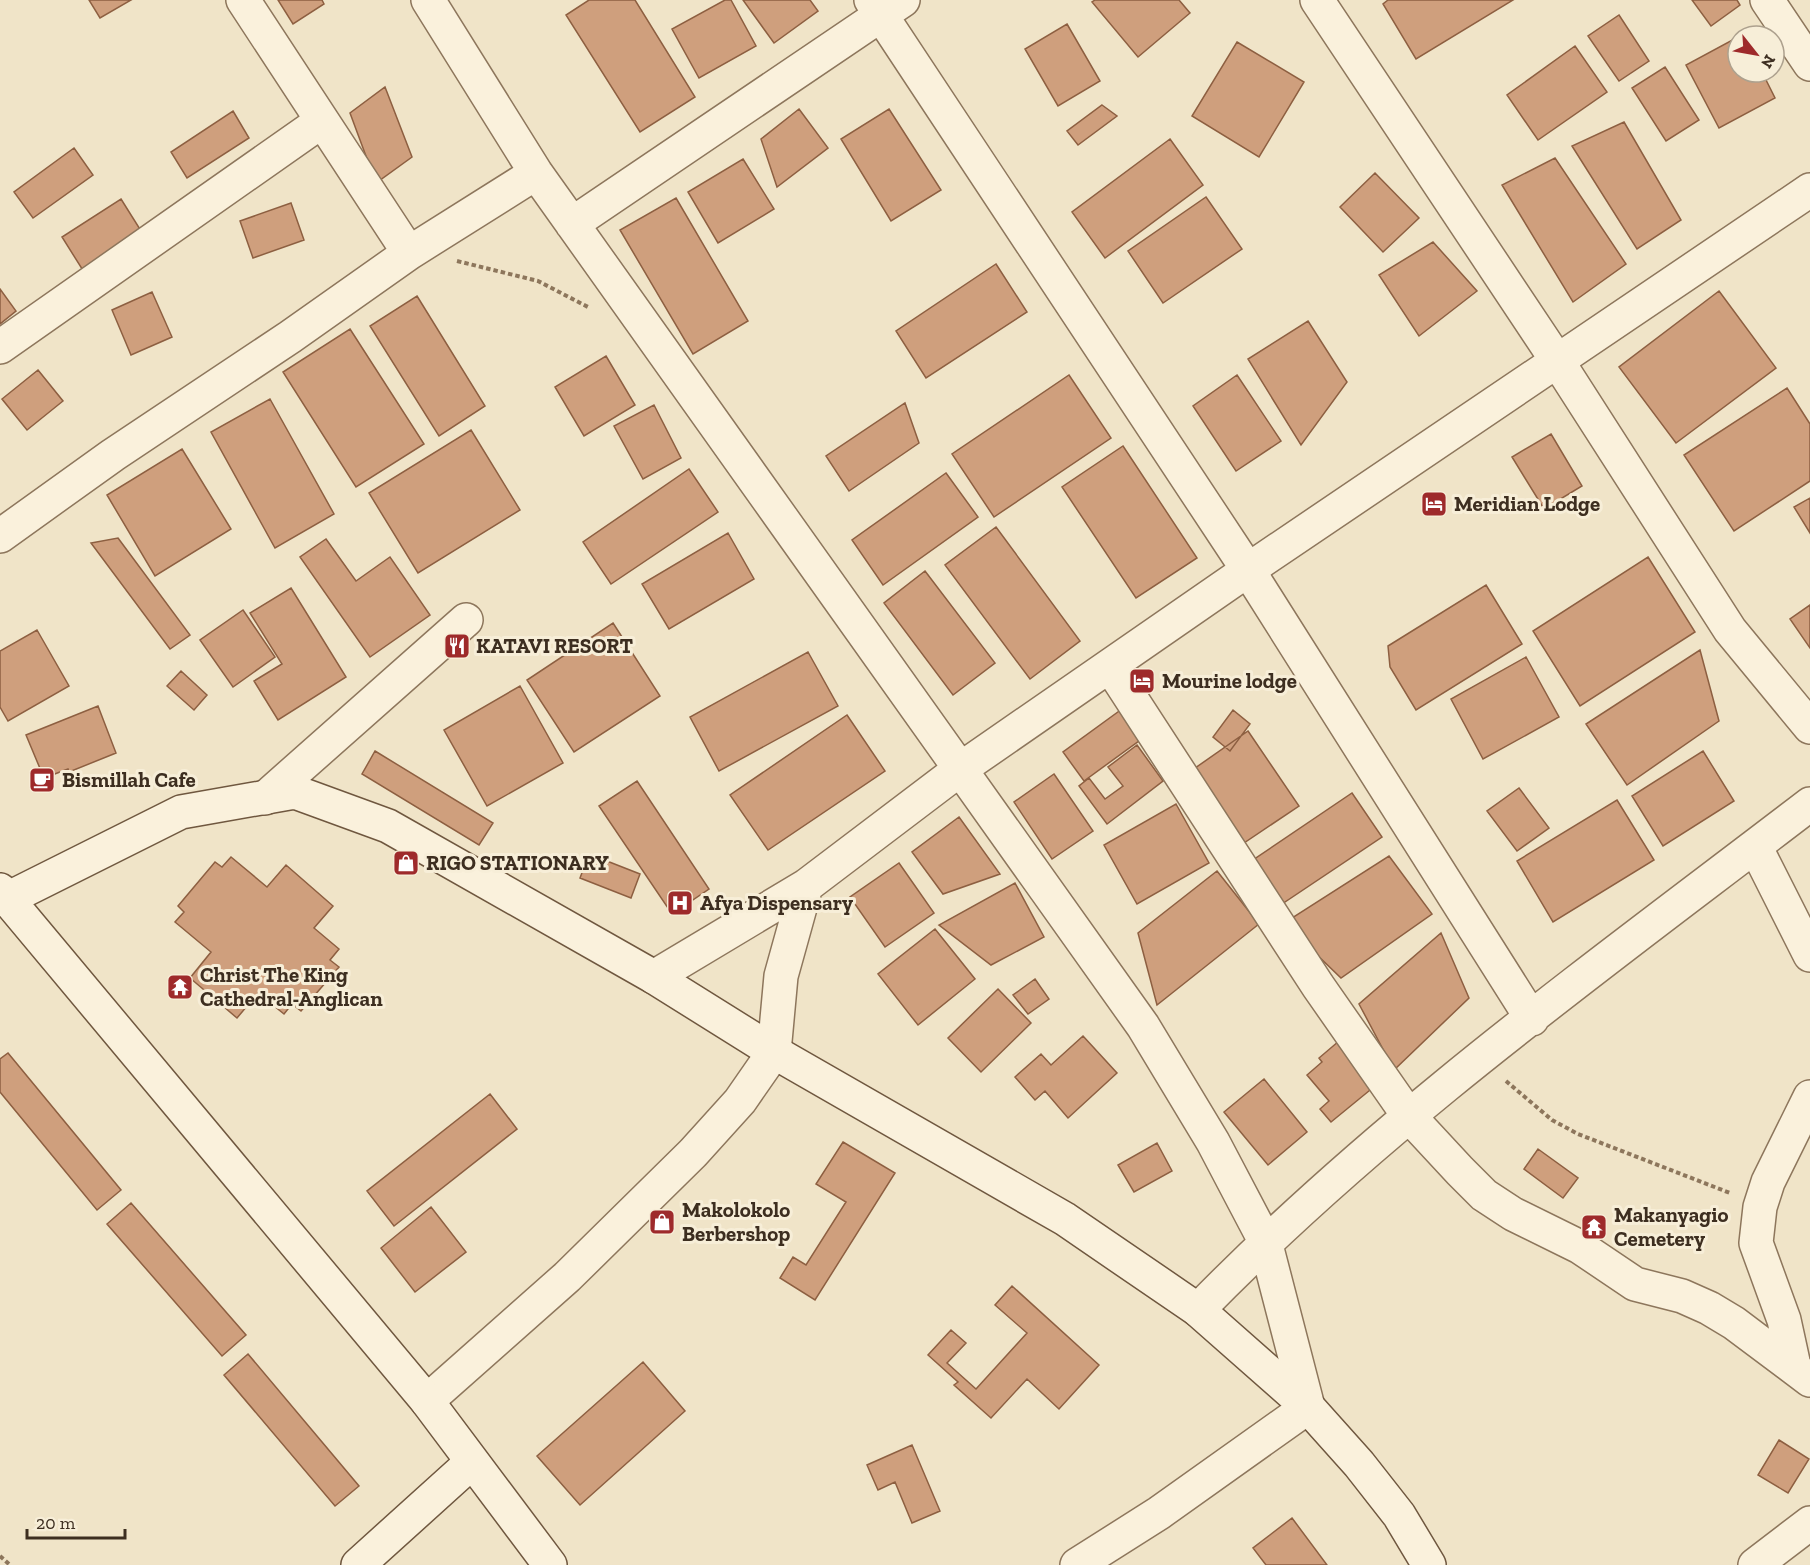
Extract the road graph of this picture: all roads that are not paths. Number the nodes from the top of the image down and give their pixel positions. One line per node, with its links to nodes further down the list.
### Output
1 (243, 0): 7 (street)
2 (428, 0): 8 (street)
3 (1317, 0): 13 (street)
4 (1767, 0): 6 (street)
5 (885, 5): 10 (street); 15 (street)
6 (1810, 64)
7 (322, 121): 11 (street); 12 (street)
8 (536, 173): 10 (street); 11 (street)
9 (1810, 190): 13 (street)
10 (572, 224): 19 (street)
11 (410, 253): 14 (street)
12 (0, 347)
13 (1558, 362): 15 (street); 18 (street)
14 (0, 536)
15 (1248, 570): 17 (street); 27 (street)
16 (466, 620): 20 (street)
17 (1110, 666): 19 (street); 30 (street)
18 (1810, 727)
19 (959, 770): 23 (street); 31 (street)
20 (265, 798): 24 (street); 26 (street)
21 (1810, 804): 22 (street)
22 (1755, 846): 25 (street); 27 (street)
23 (806, 886): 26 (street); 28 (street)
24 (4, 894): 34 (street)
25 (1810, 955)
26 (654, 977): 28 (street)
27 (1532, 1019): 30 (street)
28 (774, 1052): 32 (street); 34 (street)
29 (1810, 1097): 33 (street)
30 (1408, 1115): 31 (street); 33 (street)
31 (1265, 1241): 32 (street); 35 (street)
32 (1198, 1310): 35 (street)
33 (1802, 1373)
34 (427, 1401): 36 (street)
35 (1308, 1407): 40 (street); 41 (street)
36 (472, 1462): 38 (street); 39 (street)
37 (1810, 1523): 42 (street)
38 (358, 1565)
39 (550, 1565)
40 (1077, 1565)
41 (1429, 1565)
42 (1755, 1565)

